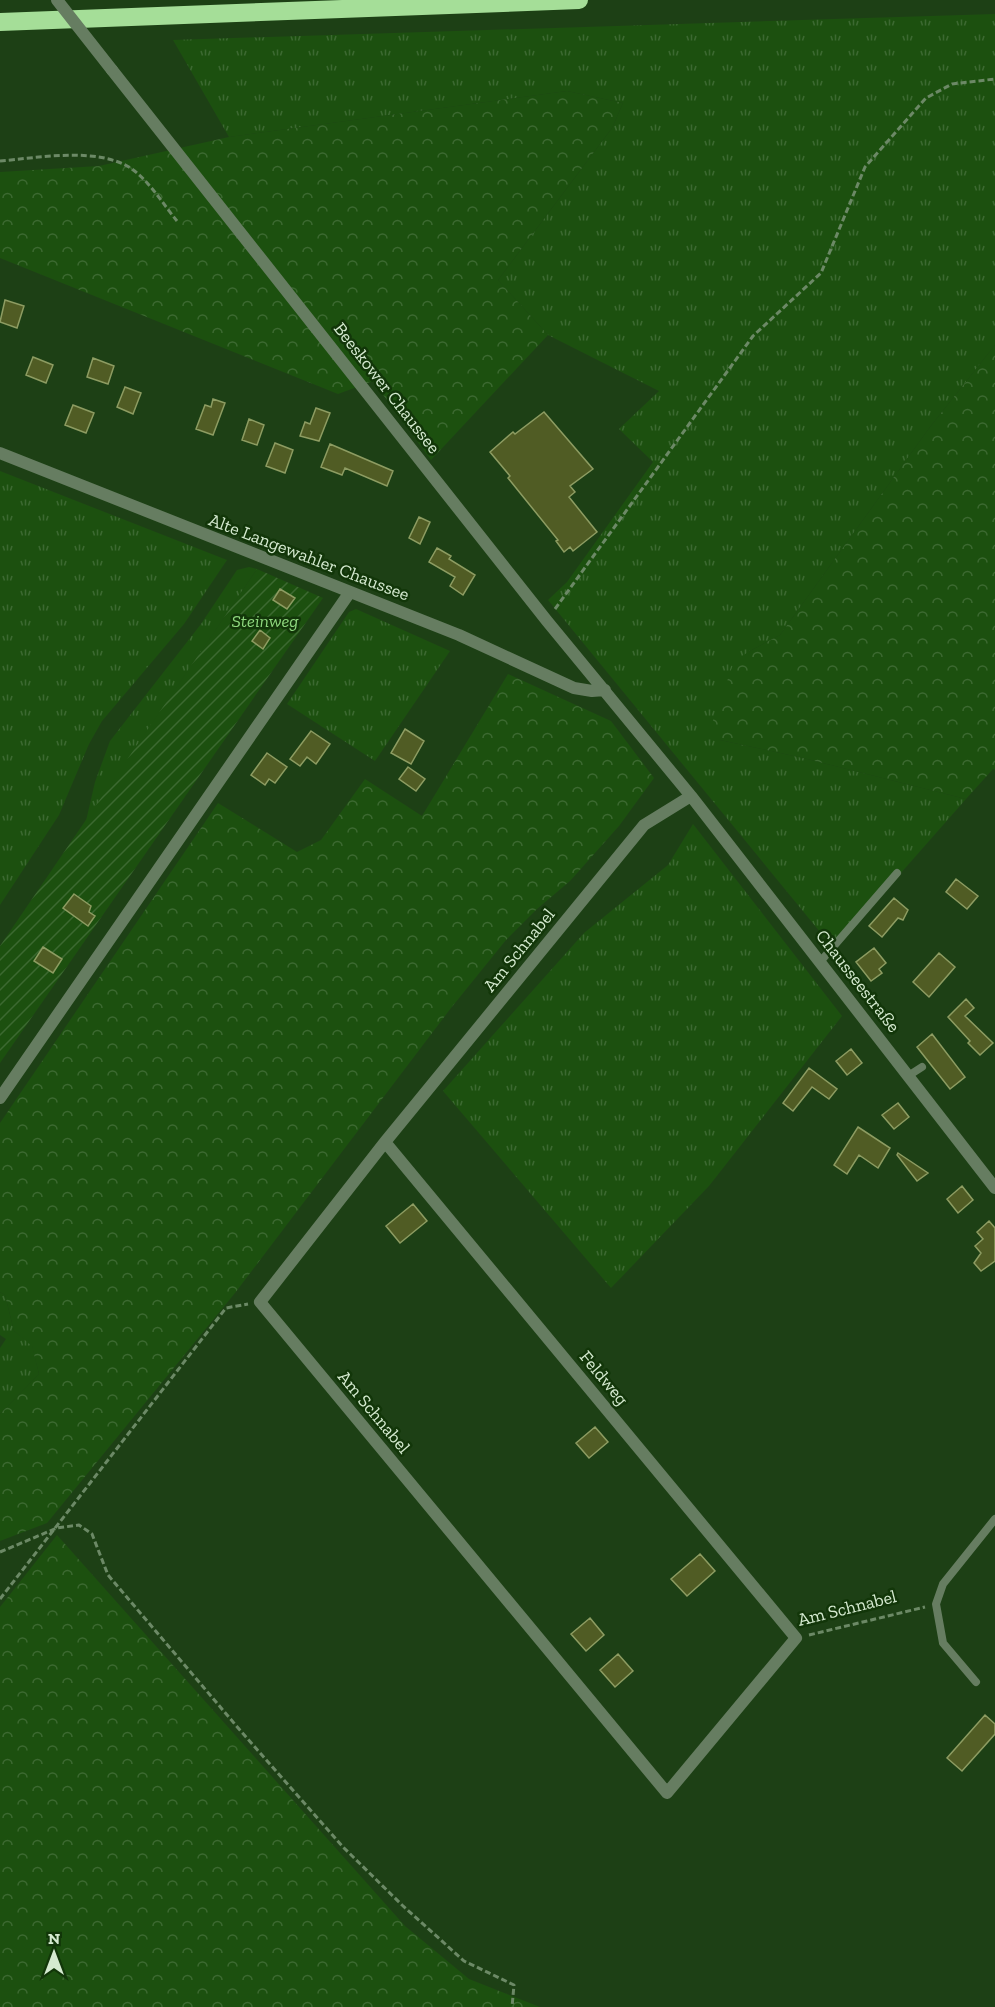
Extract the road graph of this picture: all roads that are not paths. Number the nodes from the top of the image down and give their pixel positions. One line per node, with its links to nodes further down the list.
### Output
1 (57, 0): 6 (street, Beeskower Chaussee, bridge)
2 (579, 0): 3 (highway)
3 (0, 22)
4 (0, 453): 5 (street, Alte Langewahler Chaussee)
5 (350, 592): 6 (street, Alte Langewahler Chaussee); 12 (street)
6 (605, 690): 7 (street, Beeskower Chaussee)
7 (691, 796): 9 (street, Chausseestraße); 13 (street, Am Schnabel)
8 (897, 873): 9 (lane)
9 (820, 962): 11 (street, Chausseestraße)
10 (922, 1067): 11 (lane)
11 (908, 1076): 14 (street, Chausseestraße)
12 (0, 1098)
13 (385, 1142): 16 (street, Feldweg); 16 (street, Am Schnabel)
14 (995, 1188)
15 (995, 1518): 17 (lane)
16 (796, 1638)
17 (976, 1683)

